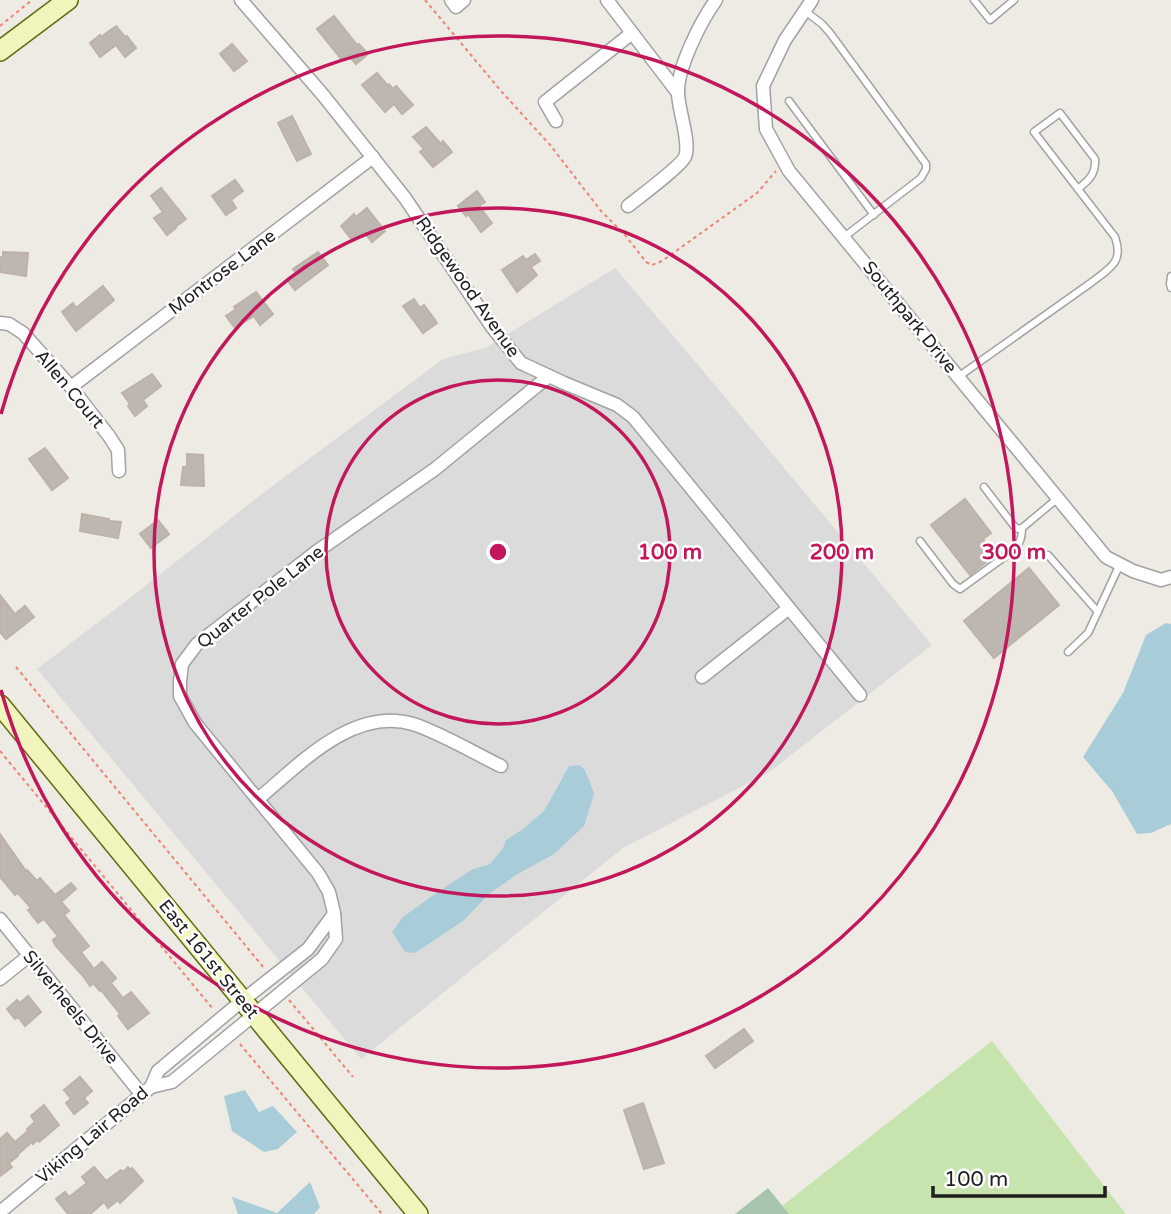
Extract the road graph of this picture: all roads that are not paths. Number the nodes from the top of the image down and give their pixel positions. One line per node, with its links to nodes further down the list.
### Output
1 (68, 0): 11 (street)
2 (241, 0): 15 (street, Ridgewood Avenue)
3 (451, 0): 4 (street)
4 (464, 0)
5 (607, 0): 10 (street)
6 (716, 0): 12 (street)
7 (974, 0): 8 (lane)
8 (1014, 0)
9 (809, 5): 18 (lane); 19 (street, Southpark Drive)
10 (632, 33): 12 (street); 14 (street)
11 (0, 51)
12 (678, 93): 17 (street)
13 (789, 101): 18 (lane)
14 (556, 121)
15 (373, 157): 23 (street, Ridgewood Avenue); 25 (street, Montrose Lane)
16 (1077, 189): 16 (lane); 24 (lane)
17 (628, 206)
18 (874, 215): 19 (lane)
19 (844, 237): 24 (street, Southpark Drive)
20 (1171, 276): 21 (lane)
21 (1171, 288)
22 (0, 323): 25 (street, Allen Court)
23 (549, 376): 34 (street, Ridgewood Avenue); 41 (street, Quarter Pole Lane)
24 (958, 377): 28 (street, Southpark Drive)
25 (71, 387): 26 (street, Allen Court)
26 (119, 471)
27 (984, 487): 29 (lane)
28 (1058, 498): 29 (lane); 32 (street, Southpark Drive)
29 (1022, 528): 30 (lane)
30 (920, 541)
31 (1048, 555): 35 (lane)
32 (1120, 564): 33 (street, Southpark Drive); 35 (lane)
33 (1171, 577)
34 (789, 608): 37 (street); 38 (street, Ridgewood Avenue)
35 (1098, 612): 36 (lane)
36 (1068, 652)
37 (702, 677)
38 (860, 695)
39 (0, 705): 46 (street, East 161st Street)
40 (501, 766): 41 (street)
41 (258, 799): 42 (street, Quarter Pole Lane)
42 (334, 913): 46 (street); 46 (street, Quarter Pole Lane)
43 (0, 919): 44 (street, Silverheels Drive)
44 (30, 956): 45 (street); 47 (street, Silverheels Drive)
45 (0, 979)
46 (249, 1008): 47 (street); 47 (street, Viking Lair Road); 49 (street, East 161st Street)
47 (147, 1091): 48 (street, Viking Lair Road)
48 (0, 1212)
49 (418, 1214)

